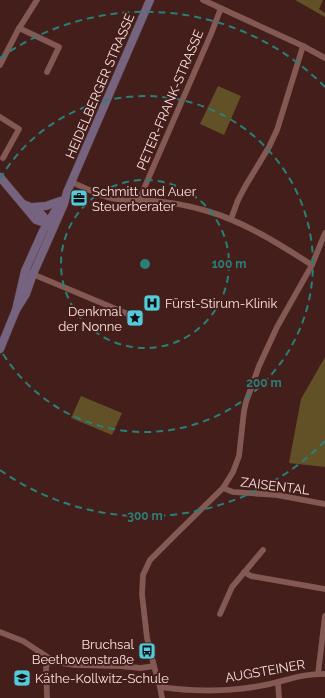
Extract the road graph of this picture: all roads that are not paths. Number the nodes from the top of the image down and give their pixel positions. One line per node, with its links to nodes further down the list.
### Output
1 (37, 0): 5 (street)
2 (150, 0): 13 (main road, HEIDELBERGER STRASSE)
3 (203, 0): 4 (street)
4 (221, 8): 6 (street); 16 (street, PETER-FRANK-STRASSE)
5 (19, 28): 8 (street); 9 (street)
6 (303, 46): 7 (street); 19 (street)
7 (325, 58)
8 (0, 65)
9 (47, 72)
10 (0, 117): 11 (street)
11 (3, 158)
12 (0, 177): 17 (main road)
13 (71, 182): 14 (main road, HEIDELBERGER STRASSE); 16 (street)
14 (67, 192): 15 (main road); 20 (main road)
15 (61, 200): 18 (main road); 20 (main road)
16 (139, 200): 19 (street)
17 (22, 203): 18 (main road); 20 (main road)
18 (33, 207): 20 (main road)
19 (231, 219): 22 (street)
20 (51, 225): 23 (main road); 24 (main road)
21 (325, 233): 22 (street)
22 (312, 265): 28 (street)
23 (25, 271): 24 (street); 25 (main road)
24 (33, 274): 25 (main road); 26 (street)
25 (16, 310): 27 (main road)
26 (131, 323)
27 (0, 349)
28 (223, 488): 29 (street, ZAISENTAL); 37 (street)
29 (325, 504)
30 (263, 550): 31 (street)
31 (244, 572): 32 (street); 33 (street)
32 (325, 589)
33 (220, 614)
34 (325, 616): 38 (street)
35 (0, 632): 36 (street)
36 (48, 658): 37 (street); 42 (street)
37 (154, 666): 41 (street)
38 (318, 674): 39 (street, AUGSTEINER); 40 (street, AUGSTEINER)
39 (325, 674)
40 (278, 682): 41 (street, AUGSTEINER); 44 (street)
41 (160, 687): 43 (street)
42 (47, 698)
43 (162, 698)
44 (280, 698)

